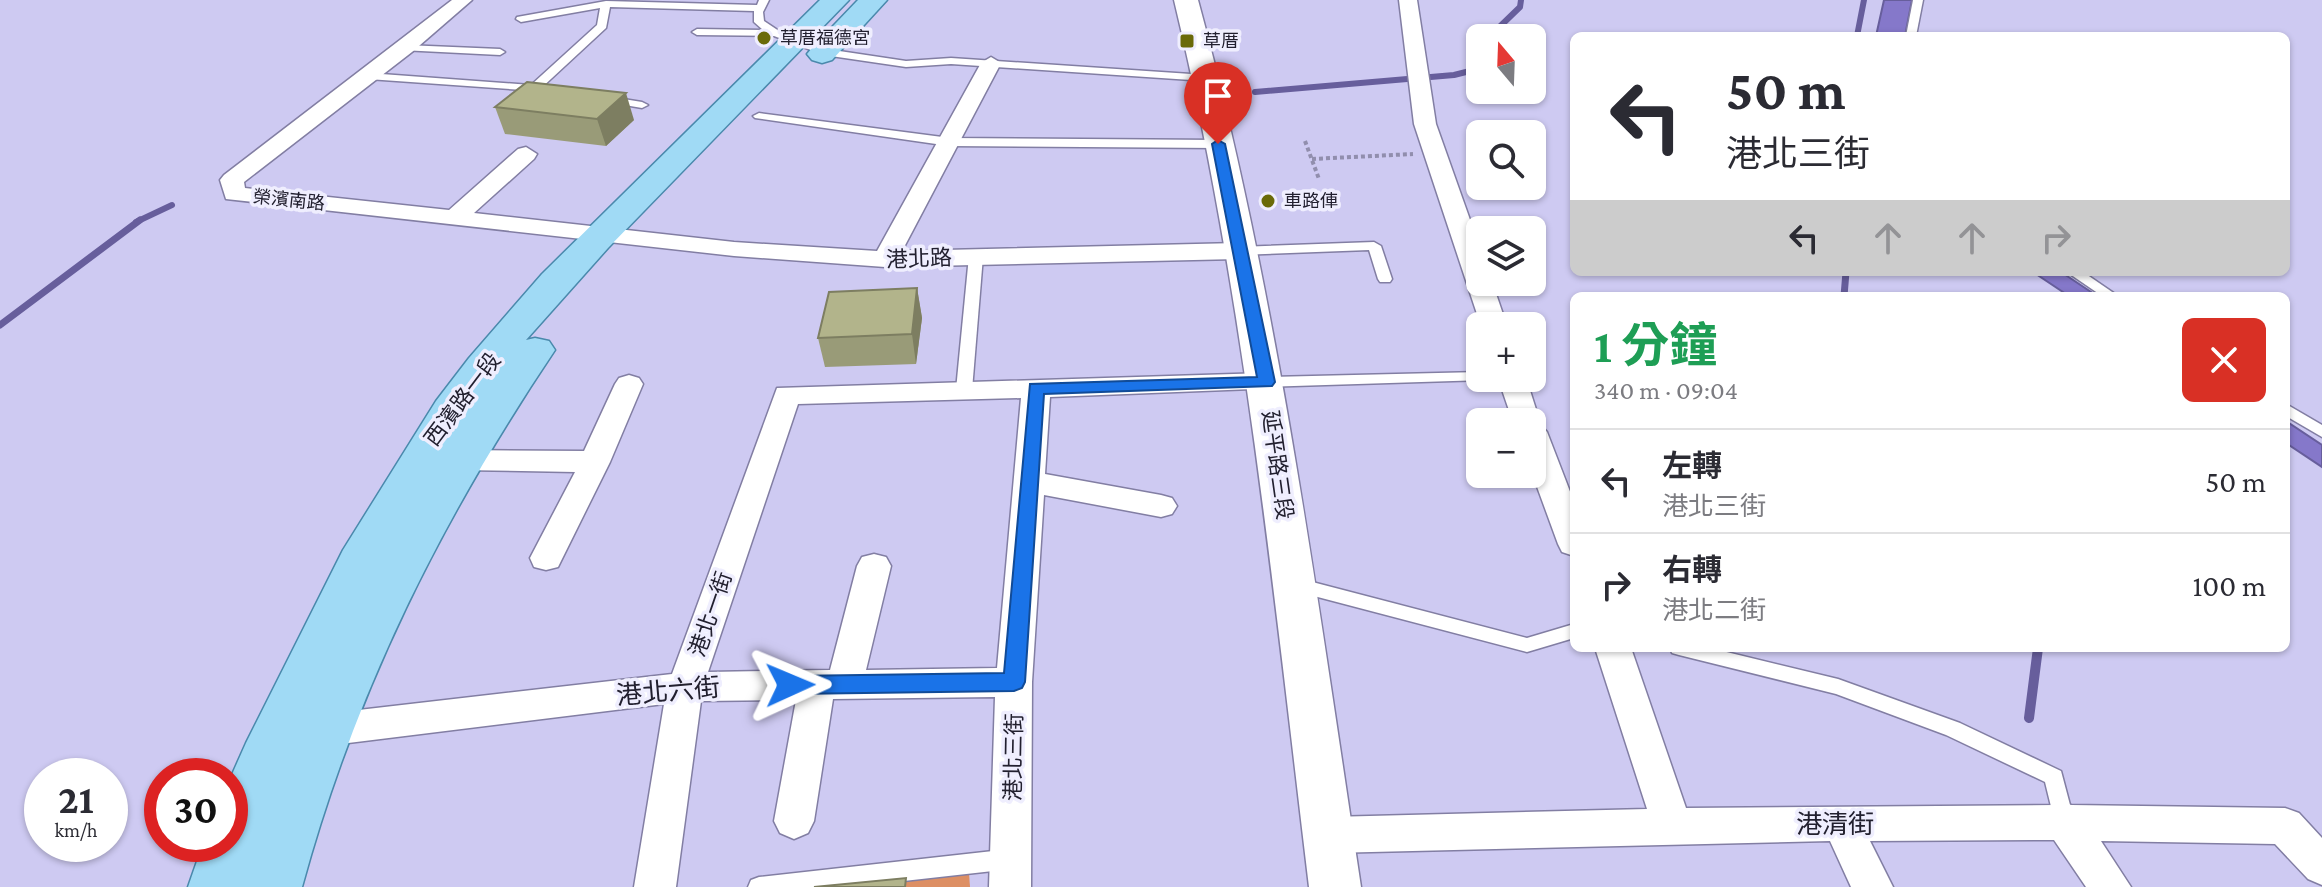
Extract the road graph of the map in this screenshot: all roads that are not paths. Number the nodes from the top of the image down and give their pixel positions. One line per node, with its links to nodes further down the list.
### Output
1 (463, 0): 13 (street, 榮濱南路)
2 (835, 0): 12 (main road, 西濱路一段)
3 (873, 0): 12 (main road, 西濱路一段)
4 (1186, 0): 17 (street, 延平路三段)
5 (1408, 0): 34 (street)
6 (1918, 0): 11 (lane)
7 (606, 4): 8 (lane); 9 (lane); 18 (lane)
8 (762, 4): 12 (lane)
9 (521, 19)
10 (697, 32): 12 (lane)
11 (1912, 32)
12 (799, 42): 15 (lane); 22 (main road, 西濱路一段); 27 (main road, 西濱路一段)
13 (405, 48): 14 (lane); 16 (street, 榮濱南路)
14 (500, 52)
15 (991, 63): 17 (lane); 23 (street)
16 (368, 76): 18 (lane); 26 (street, 榮濱南路)
17 (1206, 78): 24 (street, 延平路三段)
18 (534, 89): 19 (lane)
19 (549, 91)
20 (595, 98): 21 (lane)
21 (642, 105)
22 (759, 116): 23 (lane); 27 (main road, 西濱路一段)
23 (950, 142): 24 (lane); 30 (street)
24 (1218, 144): 28 (street, 延平路三段)
25 (526, 154): 26 (street)
26 (455, 218): 27 (street, 榮濱南路)
27 (620, 236): 30 (street, 港北路); 42 (main road, 西濱路一段); 65 (main road, 西濱路一段)
28 (1238, 251): 29 (street, 港北路); 32 (lane); 36 (street, 延平路三段)
29 (976, 256): 30 (street, 港北路); 39 (lane)
30 (885, 259)
31 (2080, 276): 33 (lane)
32 (1385, 279)
33 (2105, 292)
34 (1489, 312)
35 (1466, 377): 36 (lane)
36 (1266, 382): 38 (street); 50 (street, 延平路三段)
37 (629, 384): 43 (street)
38 (1036, 388): 39 (street); 45 (street, 港北三街)
39 (964, 390): 56 (street, 港北一街)
40 (2290, 412): 41 (lane)
41 (2322, 432)
42 (461, 460): 43 (street); 57 (main road, 西濱路一段)
43 (595, 462): 48 (street)
44 (1546, 469): 47 (street)
45 (1029, 482): 46 (street); 54 (street, 港北三街)
46 (1161, 506)
47 (1570, 533)
48 (546, 558)
49 (874, 566): 55 (street)
50 (1294, 584): 51 (lane); 62 (street, 延平路三段)
51 (1570, 632)
52 (1614, 652): 60 (street)
53 (1695, 652): 58 (lane)
54 (1014, 682): 55 (street, 港北六街); 64 (street, 港北三街)
55 (831, 684): 56 (street, 港北六街); 59 (street)
56 (685, 687): 57 (street, 港北六街); 67 (street, 港北一街)
57 (324, 730): 66 (main road, 西濱路一段)
58 (2063, 820): 61 (street, 港清街); 63 (street, 港清街); 71 (street)
59 (794, 821)
60 (1672, 825): 61 (street, 港清街); 62 (street, 港清街)
61 (1842, 825): 70 (street)
62 (1330, 835): 69 (street, 延平路三段)
63 (2322, 866)
64 (1011, 873): 68 (lane)
65 (218, 887)
66 (272, 887)
67 (655, 887)
68 (759, 887)
69 (1335, 887)
70 (1872, 887)
71 (2110, 887)

